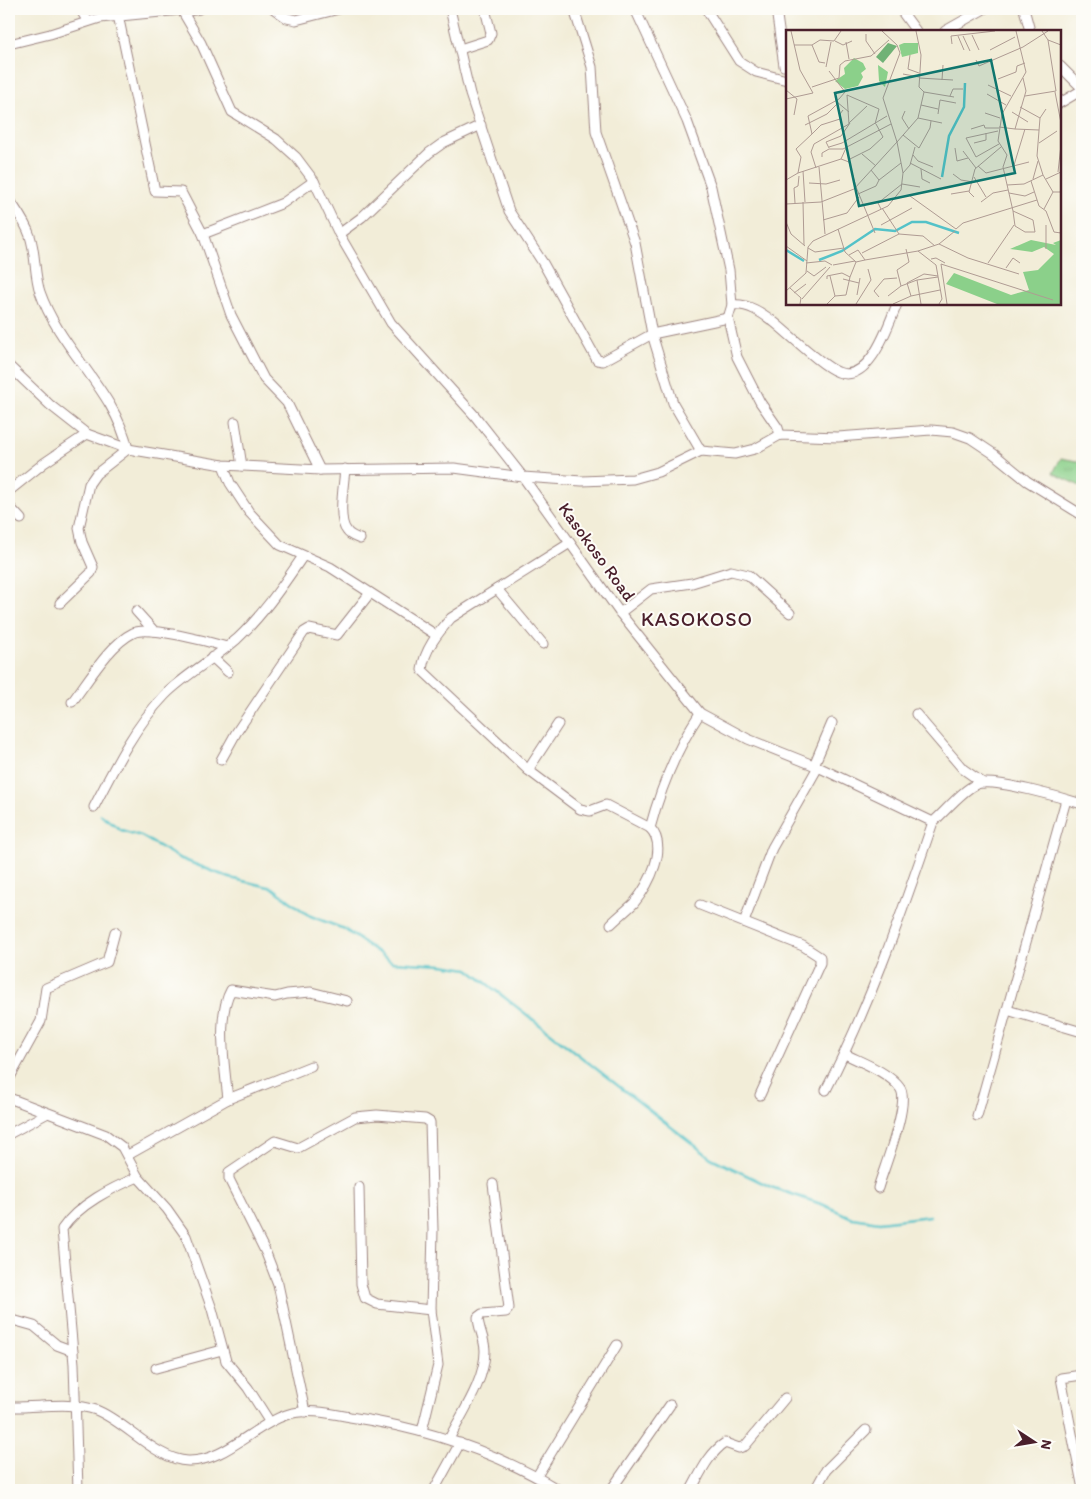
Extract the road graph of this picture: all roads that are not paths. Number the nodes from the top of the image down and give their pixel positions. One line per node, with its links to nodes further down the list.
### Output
1 (80, 9): 16 (street)
2 (199, 9): 13 (street)
3 (276, 9): 4 (street)
4 (339, 9)
5 (450, 9): 21 (street)
6 (574, 9): 35 (street)
7 (635, 9): 32 (street)
8 (706, 9): 24 (street)
9 (776, 9): 22 (street)
10 (900, 9): 17 (street)
11 (984, 9): 18 (street)
12 (1024, 9): 19 (street)
13 (182, 10): 15 (street); 28 (street, Kasokoso Road)
14 (486, 13): 21 (street)
15 (118, 15): 16 (street); 30 (street)
16 (87, 20): 20 (street)
17 (915, 30)
18 (947, 30)
19 (1030, 30)
20 (9, 44)
21 (460, 49): 27 (street)
22 (786, 66)
23 (1061, 67): 25 (street)
24 (786, 80)
25 (1082, 89): 26 (street)
26 (1061, 101)
27 (481, 125): 31 (street); 35 (street)
28 (314, 181): 30 (street); 31 (street, Kasokoso Road)
29 (9, 199): 40 (street)
30 (203, 234): 44 (street)
31 (339, 234): 46 (street, Kasokoso Road)
32 (732, 305): 33 (street); 34 (street)
33 (896, 305)
34 (728, 318): 35 (street); 39 (street)
35 (652, 334): 41 (street)
36 (9, 366): 38 (street)
37 (235, 422): 43 (street)
38 (87, 434): 40 (street); 47 (street)
39 (780, 435): 41 (street); 49 (street)
40 (128, 449): 42 (street); 56 (street)
41 (701, 451): 46 (street)
42 (223, 465): 43 (street); 53 (street)
43 (242, 466): 44 (street)
44 (320, 470): 45 (street)
45 (345, 470): 46 (street); 51 (street)
46 (523, 477): 52 (street, Kasokoso Road)
47 (9, 491)
48 (9, 506): 50 (street)
49 (1082, 515)
50 (21, 519)
51 (360, 539)
52 (570, 543): 54 (street); 58 (street, Kasokoso Road)
53 (303, 556): 55 (street); 63 (street)
54 (497, 590): 61 (street); 62 (street)
55 (370, 593): 61 (street); 71 (street)
56 (60, 603)
57 (136, 611): 60 (street)
58 (620, 613): 59 (street); 67 (street, Kasokoso Road)
59 (790, 613)
60 (154, 631): 63 (street); 66 (street)
61 (436, 635): 73 (street)
62 (543, 644)
63 (227, 647): 64 (street)
64 (212, 657): 65 (street); 77 (street)
65 (228, 672)
66 (72, 702)
67 (700, 713): 72 (street, Kasokoso Road); 79 (street)
68 (916, 714): 74 (street)
69 (832, 723): 72 (street)
70 (558, 724): 73 (street)
71 (221, 760)
72 (816, 766): 78 (street, Kasokoso Road); 81 (street)
73 (528, 770): 79 (street)
74 (983, 783): 75 (street); 78 (street)
75 (1066, 800): 76 (street); 85 (street)
76 (1082, 802)
77 (94, 807)
78 (932, 822): 87 (street)
79 (650, 828): 82 (street)
80 (700, 905): 81 (street)
81 (744, 922): 91 (street)
82 (611, 924)
83 (115, 932): 89 (street)
84 (347, 1001): 93 (street)
85 (1007, 1010): 86 (street); 95 (street)
86 (1082, 1032)
87 (845, 1054): 90 (street); 101 (street)
88 (311, 1066): 93 (street)
89 (9, 1079)
90 (826, 1090)
91 (760, 1095)
92 (9, 1098): 94 (street)
93 (228, 1099): 97 (street)
94 (46, 1114): 96 (street); 97 (street)
95 (977, 1116)
96 (9, 1134)
97 (128, 1156): 98 (street)
98 (138, 1177): 105 (street); 106 (street)
99 (493, 1184): 117 (street)
100 (359, 1187): 102 (street)
101 (878, 1188)
102 (431, 1310): 113 (street); 116 (street)
103 (9, 1319): 106 (street)
104 (618, 1345): 119 (street)
105 (222, 1350): 107 (street); 114 (street)
106 (73, 1351): 111 (street)
107 (156, 1368)
108 (1082, 1374): 120 (street)
109 (785, 1398): 125 (street)
110 (670, 1405): 124 (street)
111 (76, 1406): 112 (street); 114 (street); 121 (street)
112 (9, 1407)
113 (305, 1412): 114 (street); 116 (street)
114 (270, 1421)
115 (866, 1430): 126 (street)
116 (422, 1431): 117 (street)
117 (449, 1439): 118 (street)
118 (460, 1443): 119 (street); 122 (street)
119 (537, 1476): 123 (street)
120 (1082, 1484)
121 (78, 1490)
122 (434, 1490)
123 (559, 1490)
124 (610, 1490)
125 (691, 1490)
126 (814, 1490)

